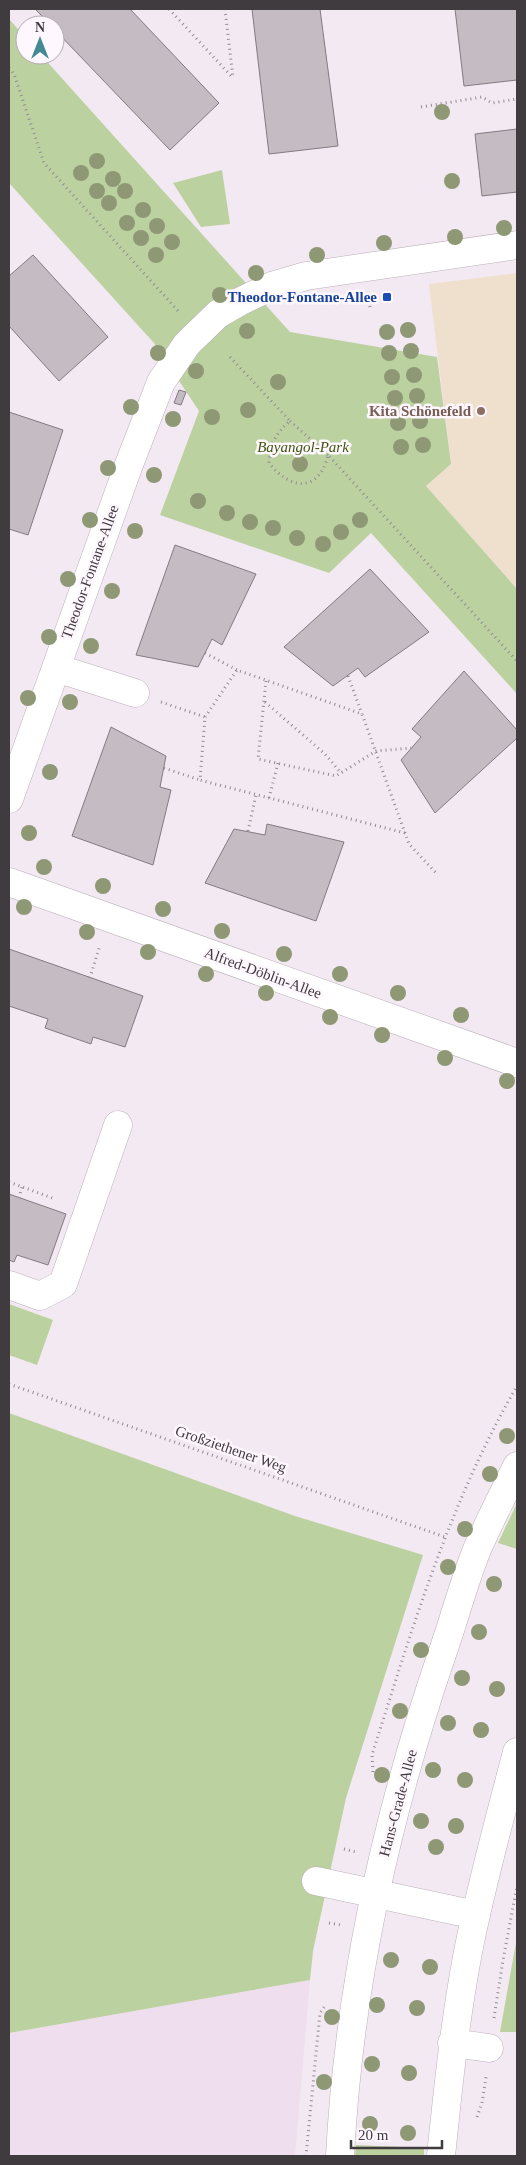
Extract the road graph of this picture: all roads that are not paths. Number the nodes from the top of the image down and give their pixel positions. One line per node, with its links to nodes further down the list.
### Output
1 (517, 245): 2 (street, Theodor-Fontane-Allee)
2 (56, 668): 3 (street); 4 (street, Theodor-Fontane-Allee)
3 (135, 693)
4 (9, 799)
5 (9, 882): 6 (street, Alfred-Döblin-Allee)
6 (517, 1063)
7 (118, 1125): 8 (street)
8 (9, 1285)
9 (517, 1466): 12 (street, Hans-Grade-Allee)
10 (517, 1752): 13 (street)
11 (316, 1881): 12 (street)
12 (374, 1893): 13 (street); 16 (street, Hans-Grade-Allee)
13 (476, 1914): 14 (street)
14 (452, 2042): 15 (street); 17 (street)
15 (489, 2048)
16 (340, 2156)
17 (441, 2156)

